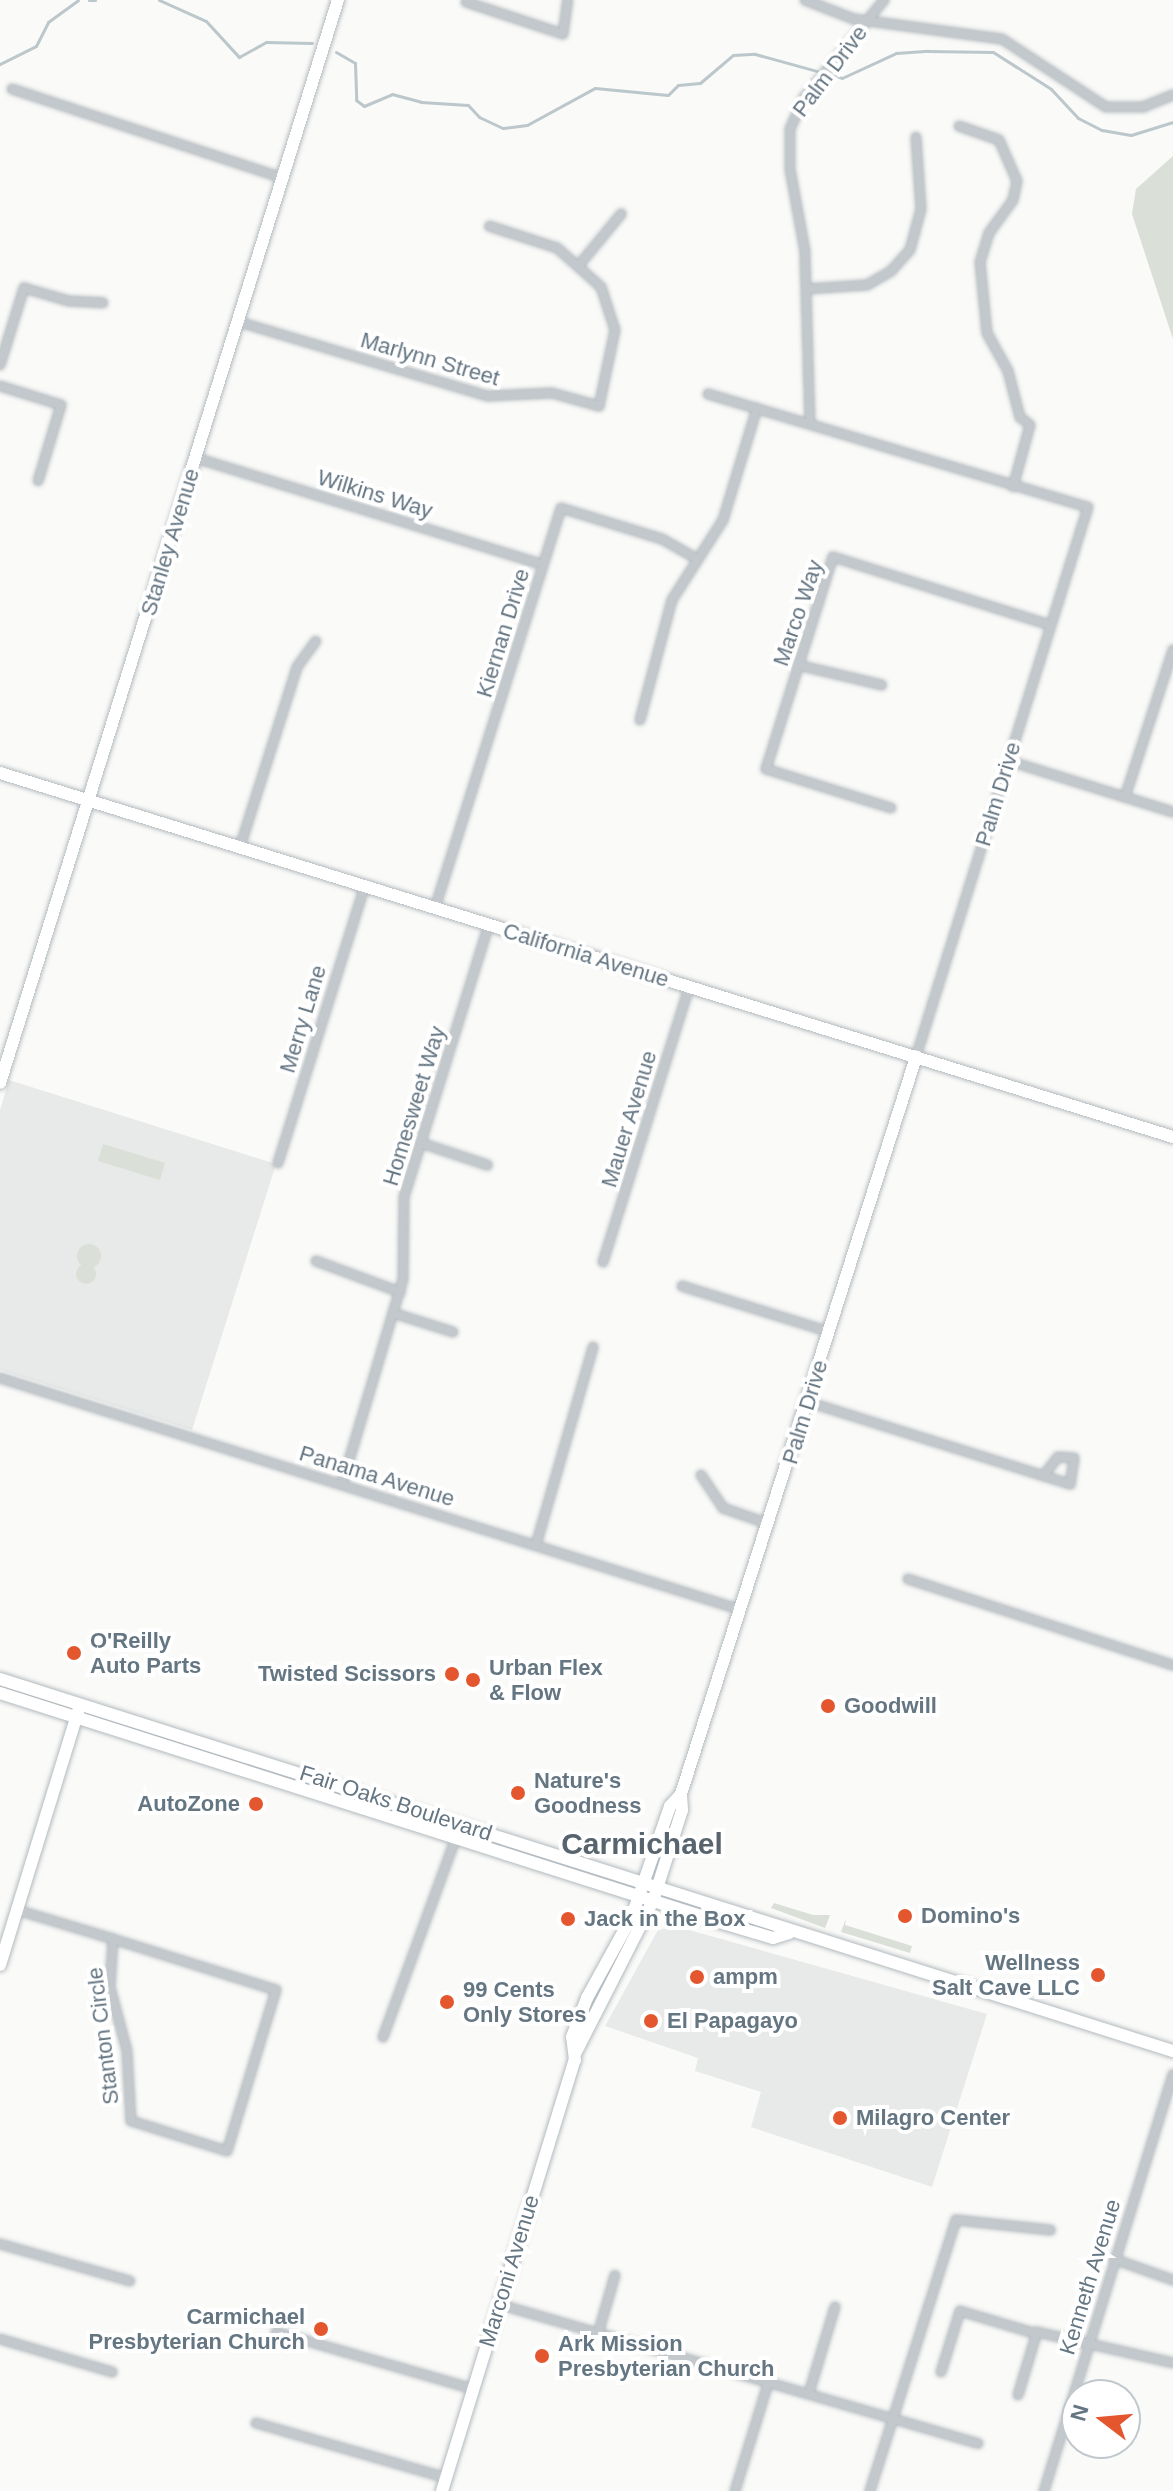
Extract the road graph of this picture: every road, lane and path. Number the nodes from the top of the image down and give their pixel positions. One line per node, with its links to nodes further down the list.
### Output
1 (338, 0): 11 (street, Stanley Avenue)
2 (568, 0): 5 (street)
3 (805, 0): 6 (street)
4 (884, 0): 6 (street, Palm Drive)
5 (466, 2)
6 (868, 21): 8 (street); 15 (street, Palm Drive)
7 (12, 89): 11 (street)
8 (1173, 95)
9 (959, 126): 25 (street)
10 (916, 137): 15 (street)
11 (282, 178): 17 (street, Stanley Avenue)
12 (621, 214): 14 (street)
13 (489, 226): 14 (street, Marlynn Street)
14 (580, 264): 17 (street, Marlynn Street)
15 (806, 289): 22 (street, Palm Drive)
16 (103, 303): 18 (street)
17 (239, 322): 23 (street, Stanley Avenue)
18 (0, 365)
19 (0, 386): 24 (street)
20 (708, 394): 21 (street)
21 (757, 408): 22 (street); 26 (street)
22 (810, 424): 25 (street, Palm Drive)
23 (196, 458): 27 (street, Wilkins Way); 37 (street, Stanley Avenue)
24 (38, 481)
25 (1013, 487): 28 (street, Palm Drive)
26 (697, 559): 27 (street, Kiernan Drive); 33 (street)
27 (543, 565): 42 (street, Kiernan Drive)
28 (1050, 625): 31 (street, Marco Way); 34 (street, Palm Drive)
29 (316, 641): 40 (street)
30 (1173, 650): 36 (street)
31 (798, 665): 32 (street); 38 (street, Marco Way)
32 (882, 685)
33 (640, 720)
34 (1009, 761): 36 (street); 45 (street, Palm Drive)
35 (0, 773): 37 (street, California Avenue)
36 (1125, 797): 39 (street)
37 (91, 801): 40 (street, California Avenue); 46 (street, Stanley Avenue)
38 (891, 808)
39 (1173, 812)
40 (240, 847): 41 (street, California Avenue)
41 (365, 886): 42 (street, California Avenue); 49 (street, Merry Lane)
42 (435, 908): 43 (street, California Avenue)
43 (489, 924): 44 (street, California Avenue); 48 (street, Homesweet Way)
44 (689, 987): 45 (street, California Avenue); 52 (street, Mauer Avenue)
45 (916, 1057): 47 (street, California Avenue); 57 (street, Palm Drive)
46 (0, 1083)
47 (1173, 1137)
48 (421, 1143): 50 (street); 54 (street, Homesweet Way)
49 (278, 1163)
50 (487, 1165)
51 (316, 1261): 54 (street)
52 (603, 1262)
53 (682, 1286): 57 (street)
54 (400, 1292): 55 (street, Homesweet Way)
55 (393, 1313): 56 (street); 63 (street, Homesweet Way)
56 (453, 1332)
57 (830, 1332): 60 (street, Palm Drive)
58 (593, 1347): 65 (street)
59 (0, 1378): 63 (street, Panama Avenue)
60 (808, 1402): 62 (street); 64 (street, Palm Drive)
61 (701, 1475): 64 (street)
62 (1043, 1476)
63 (342, 1484): 65 (street, Panama Avenue)
64 (770, 1525): 67 (street, Palm Drive)
65 (536, 1545): 67 (street, Panama Avenue)
66 (908, 1579): 68 (street)
67 (742, 1610): 73 (street, Palm Drive)
68 (1173, 1665)
69 (0, 1679): 71 (street, Fair Oaks Boulevard)
70 (0, 1693): 72 (street, Fair Oaks Boulevard)
71 (80, 1704): 72 (street); 75 (street, Fair Oaks Boulevard)
72 (76, 1717): 74 (street, Fair Oaks Boulevard); 81 (street)
73 (681, 1794): 77 (street, Palm Drive); 78 (street, Palm Drive)
74 (361, 1807): 75 (street); 76 (street, Fair Oaks Boulevard)
75 (476, 1829): 77 (street, Fair Oaks Boulevard)
76 (456, 1838): 79 (street, Fair Oaks Boulevard); 86 (street)
77 (644, 1881): 78 (street, Fair Oaks Boulevard); 79 (street, Palm Drive)
78 (658, 1886): 80 (street, Marconi Avenue); 82 (street, Fair Oaks Boulevard)
79 (639, 1896): 80 (street, Fair Oaks Boulevard); 88 (street, Marconi Avenue)
80 (653, 1901): 82 (street, Fair Oaks Boulevard); 88 (street, Marconi Avenue)
81 (17, 1910): 83 (street, Stanton Circle); 84 (street)
82 (789, 1933): 87 (street, Fair Oaks Boulevard)
83 (113, 1939): 83 (street, Stanton Circle)
84 (3, 1945): 85 (street)
85 (0, 1965)
86 (383, 2037)
87 (1173, 2051)
88 (576, 2052): 96 (street, Marconi Avenue)
89 (1173, 2075): 92 (street, Kenneth Avenue)
90 (1050, 2230): 110 (street)
91 (0, 2244): 95 (street)
92 (1114, 2259): 94 (street); 102 (street, Kenneth Avenue)
93 (615, 2275): 99 (street)
94 (1173, 2280)
95 (130, 2281)
96 (498, 2304): 99 (street); 107 (street, Marconi Avenue)
97 (835, 2307): 108 (street)
98 (276, 2332): 107 (street)
99 (598, 2334): 106 (street)
100 (1037, 2334): 102 (street); 105 (street); 109 (street)
101 (0, 2339): 104 (street)
102 (1089, 2343): 103 (street); 116 (street, Kenneth Avenue)
103 (1173, 2363)
104 (112, 2372)
105 (941, 2372)
106 (768, 2384): 108 (street); 114 (street)
107 (473, 2389): 113 (street, Marconi Avenue)
108 (809, 2393): 110 (street)
109 (1018, 2395)
110 (893, 2418): 112 (street); 115 (street)
111 (256, 2423): 113 (street)
112 (978, 2443)
113 (444, 2485)
114 (735, 2491)
115 (870, 2491)
116 (1044, 2491)

